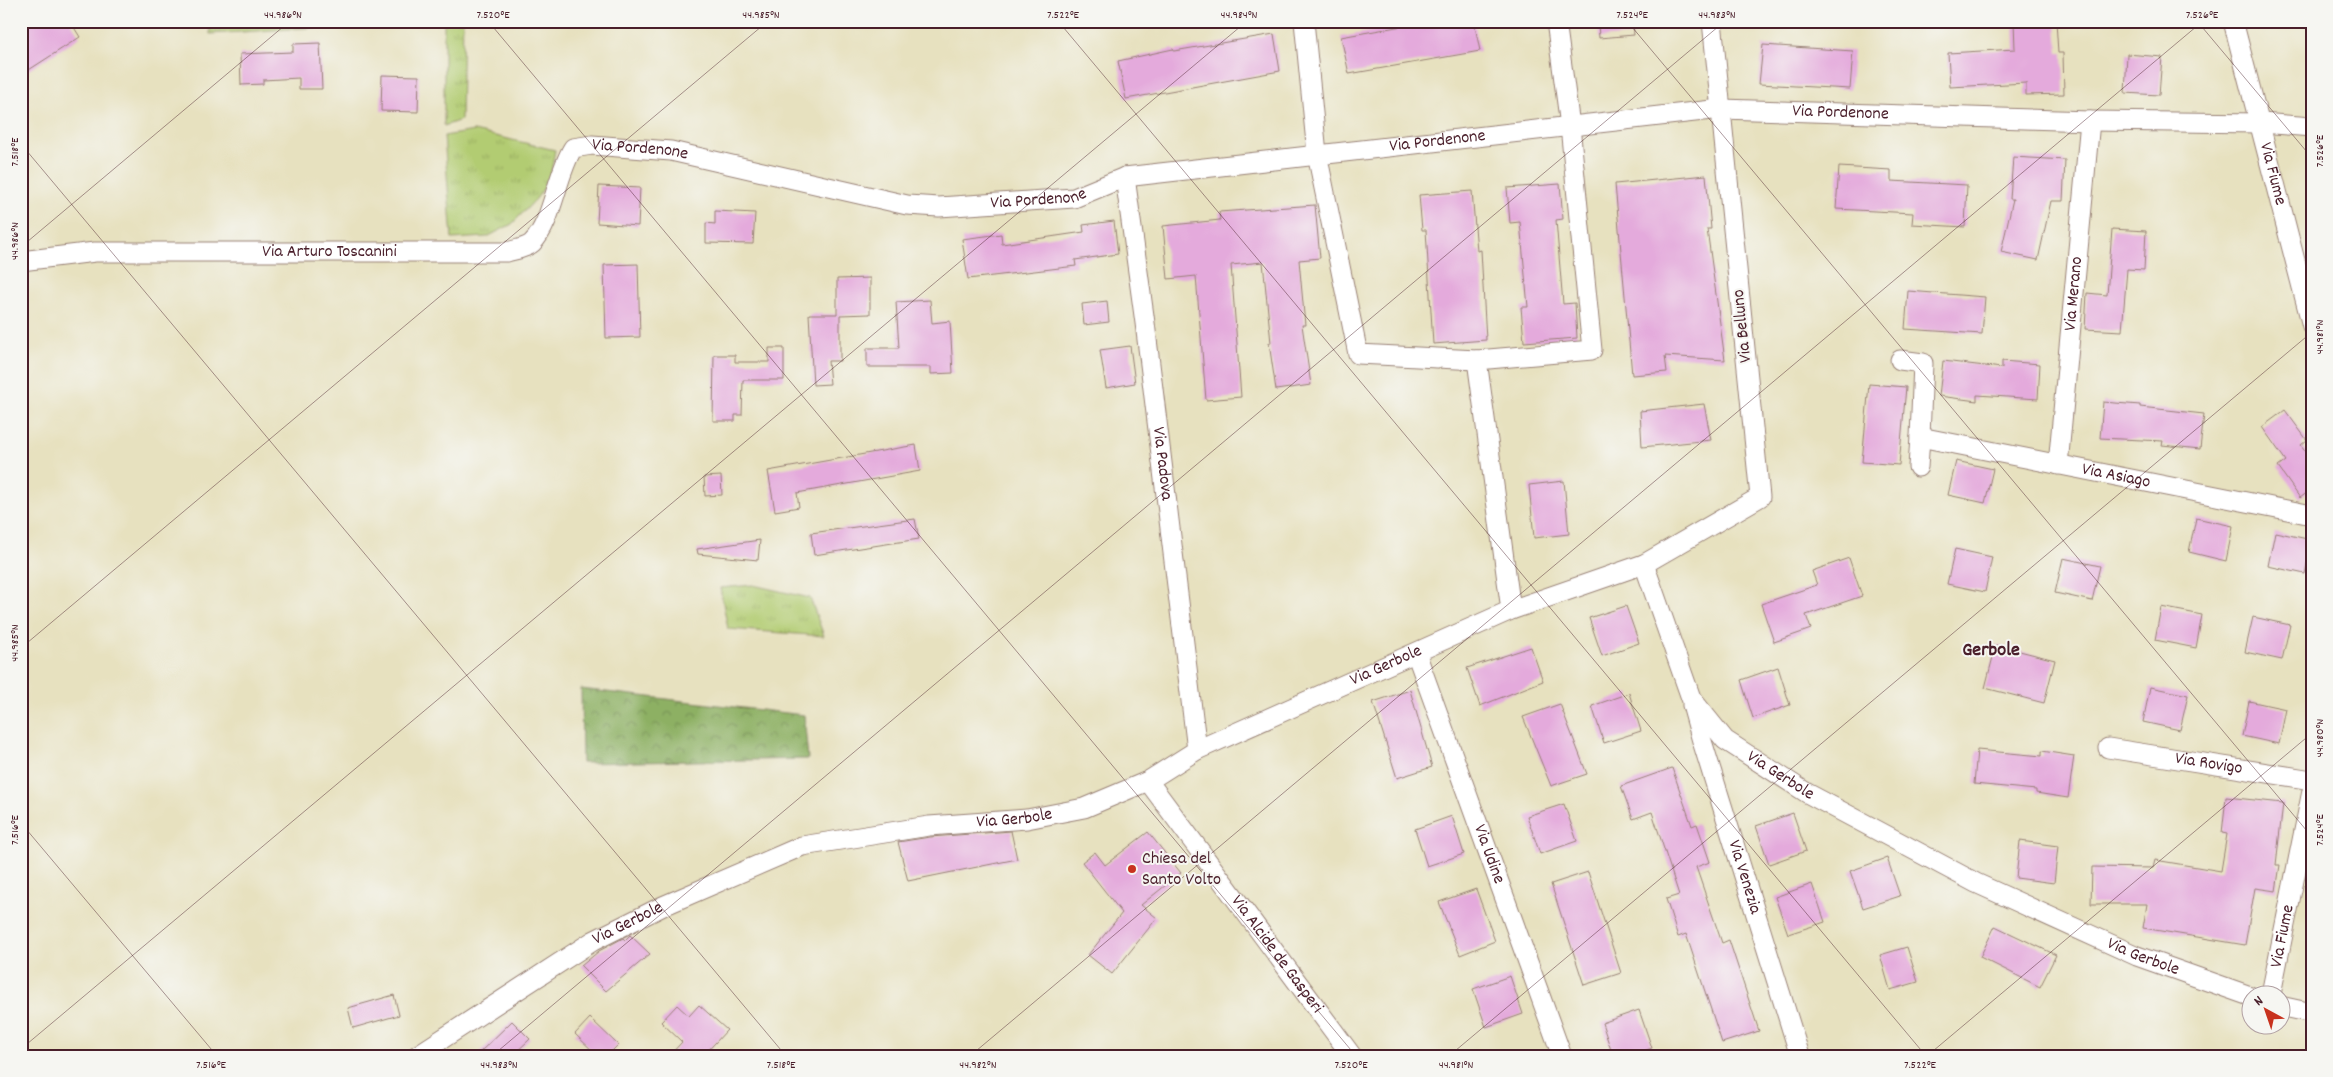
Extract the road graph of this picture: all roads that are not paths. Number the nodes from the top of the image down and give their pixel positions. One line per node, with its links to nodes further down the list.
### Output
1 (1304, 21): 11 (street)
2 (1556, 21): 8 (street)
3 (1712, 21): 5 (street, Via Belluno)
4 (2234, 21): 7 (street, Via Fiume)
5 (1721, 109): 6 (street, Via Pordenone); 8 (street, Via Pordenone); 21 (street, Via Belluno)
6 (2090, 121): 7 (street, Via Pordenone); 18 (street, Via Merano)
7 (2261, 123): 9 (street, Via Pordenone); 14 (street, Via Fiume)
8 (1570, 126): 11 (street, Via Pordenone); 15 (street)
9 (2312, 127)
10 (573, 148): 12 (street, Via Pordenone); 13 (street, Via Arturo Toscanini)
11 (1317, 154): 12 (street, Via Pordenone); 15 (street)
12 (1125, 177): 26 (street, Via Padova)
13 (21, 260)
14 (2312, 326)
15 (1477, 360): 22 (street)
16 (1900, 360): 17 (street)
17 (1920, 437): 18 (street, Via Asiago); 19 (street)
18 (2058, 465): 20 (street, Via Asiago)
19 (1918, 467)
20 (2312, 515)
21 (1644, 564): 22 (street, Via Gerbole); 24 (street, Via Gerbole)
22 (1511, 610): 23 (street, Via Gerbole)
23 (1416, 653): 26 (street, Via Gerbole); 36 (street, Via Udine)
24 (1691, 698): 31 (street, Via Gerbole); 37 (street, Via Venezia)
25 (2108, 748): 27 (street, Via Rovigo)
26 (1197, 750): 28 (street, Via Gerbole)
27 (2312, 780)
28 (1148, 781): 34 (street, Via Gerbole); 35 (street, Via Alcide de Gasperi)
29 (2312, 791): 30 (street, Via Fiume)
30 (2273, 984)
31 (2240, 992)
32 (2290, 1008): 33 (street)
33 (2312, 1013)
34 (416, 1056)
35 (1352, 1056)
36 (1562, 1056)
37 (1800, 1056)

